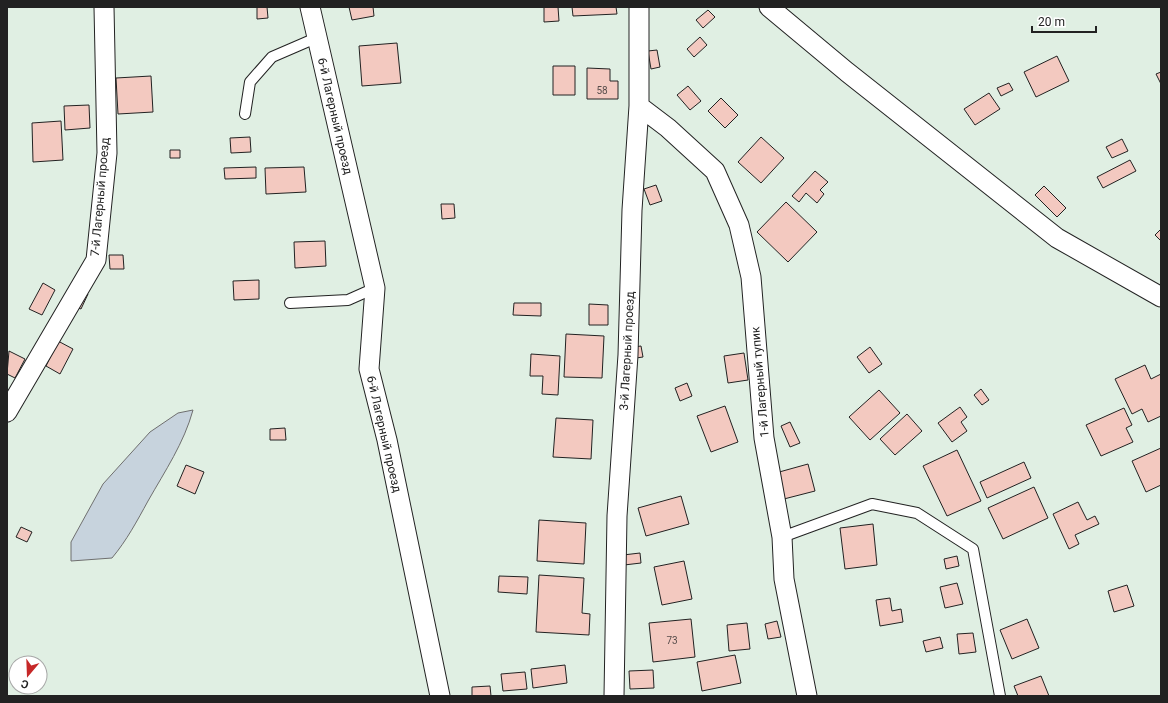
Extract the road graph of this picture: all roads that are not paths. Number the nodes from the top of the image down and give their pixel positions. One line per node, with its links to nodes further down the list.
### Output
1 (104, 7): 11 (street, 7-й Лагерный проезд)
2 (310, 7): 5 (street, 6-й Лагерный проезд)
3 (639, 7): 6 (street, 3-й Лагерный проезд)
4 (769, 7): 9 (street)
5 (316, 38): 7 (lane); 8 (street, 6-й Лагерный проезд)
6 (639, 106): 12 (street, 1-й Лагерный тупик); 14 (street, 3-й Лагерный проезд)
7 (245, 114)
8 (375, 288): 10 (lane); 13 (street, 6-й Лагерный проезд)
9 (1161, 297)
10 (290, 303)
11 (7, 412)
12 (782, 537): 15 (street, 1-й Лагерный тупик); 16 (lane)
13 (440, 696)
14 (614, 696)
15 (807, 696)
16 (1000, 696)

